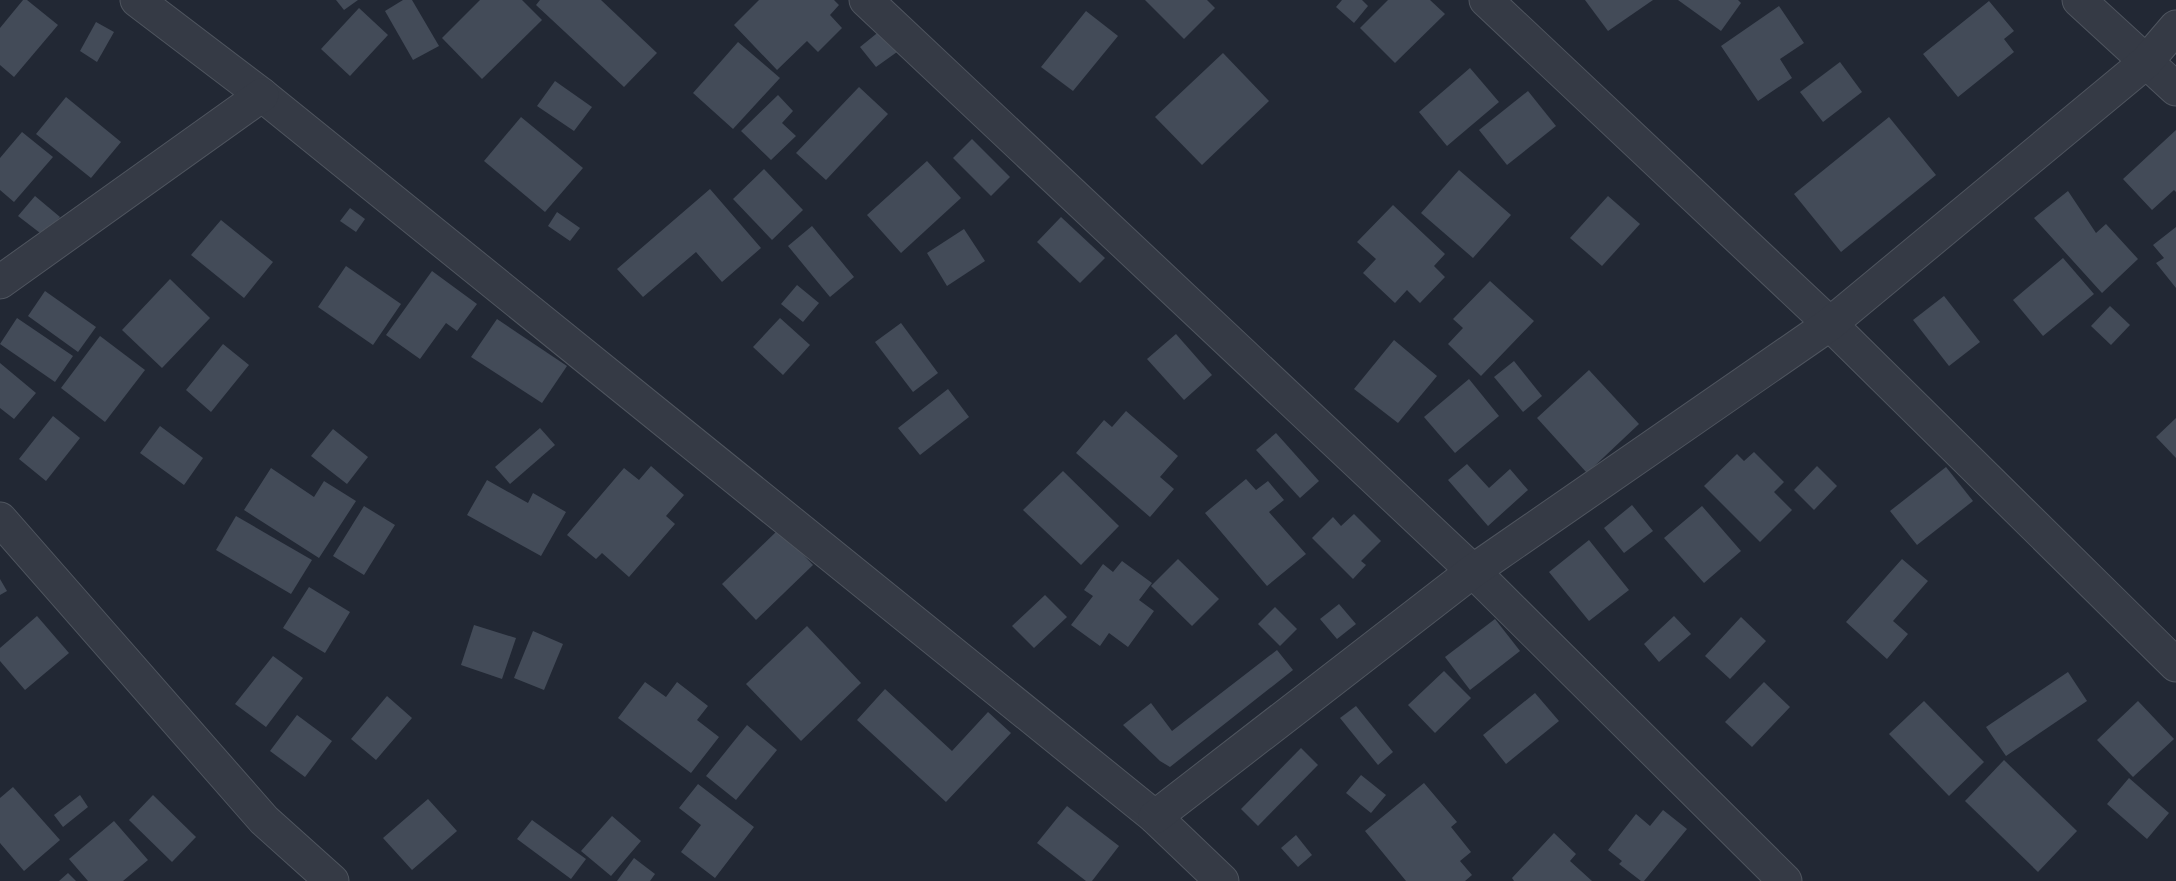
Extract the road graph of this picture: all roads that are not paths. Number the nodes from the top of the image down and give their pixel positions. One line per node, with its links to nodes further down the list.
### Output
1 (137, 0): 8 (street)
2 (867, 0): 12 (street)
3 (1486, 0): 10 (street)
4 (2079, 0): 6 (street)
5 (2176, 27): 6 (street)
6 (2146, 62): 7 (street); 10 (street)
7 (2176, 88)
8 (262, 95): 9 (street); 14 (street)
9 (0, 282)
10 (1830, 324): 12 (street); 13 (street)
11 (0, 519): 15 (street)
12 (1473, 571): 14 (street); 17 (street)
13 (2176, 665)
14 (1155, 817): 16 (street)
15 (332, 881)
16 (1222, 881)
17 (1785, 881)

